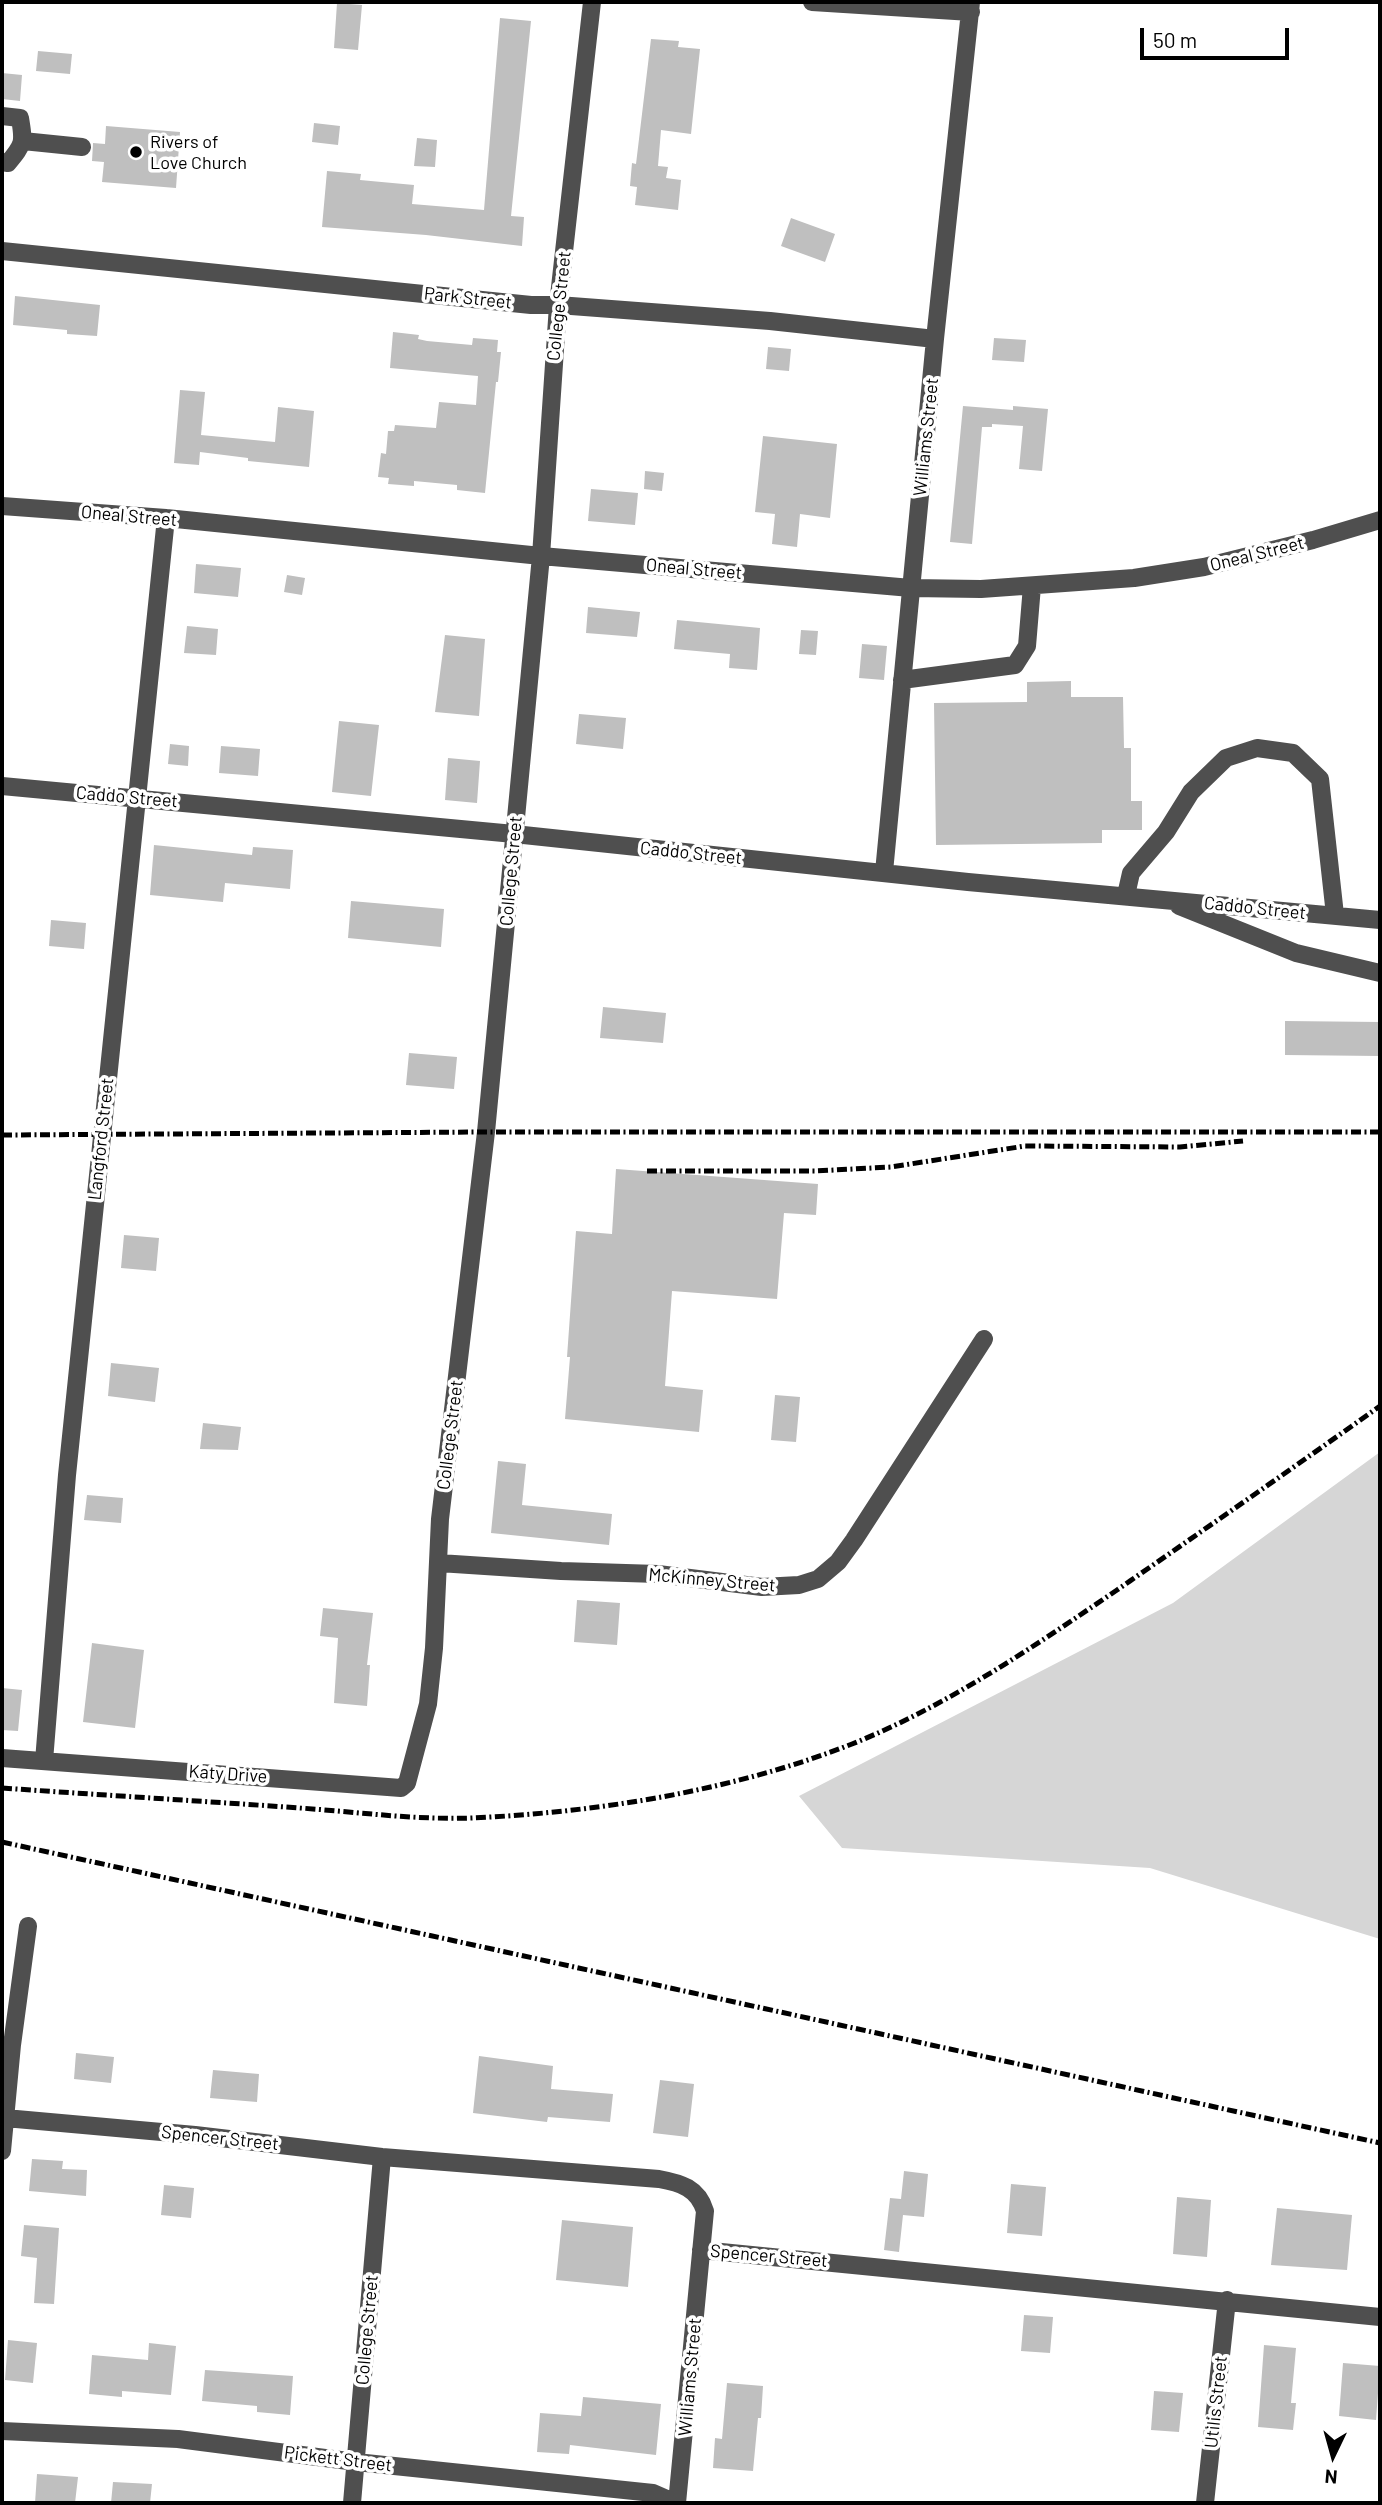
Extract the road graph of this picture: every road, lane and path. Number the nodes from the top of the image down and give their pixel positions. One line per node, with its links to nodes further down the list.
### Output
1 (592, 2): 9 (street, College Street)
2 (812, 2): 3 (street)
3 (971, 7): 10 (street, Williams Street)
4 (2, 116): 5 (street)
5 (23, 141): 6 (street); 7 (street)
6 (82, 146)
7 (2, 162)
8 (2, 251): 9 (street, Park Street)
9 (558, 305): 10 (street, Park Street); 14 (street, College Street)
10 (935, 339): 16 (street, Williams Street)
11 (2, 506): 12 (street, Oneal Street)
12 (166, 519): 14 (street, Oneal Street); 19 (street, Langford Street)
13 (1380, 520): 15 (street, Oneal Street)
14 (541, 556): 16 (street, Oneal Street); 20 (street, College Street)
15 (1032, 586): 16 (street, Oneal Street); 17 (street)
16 (911, 588): 17 (street, Williams Street)
17 (902, 680): 21 (street, Williams Street)
18 (2, 786): 19 (street, Caddo Street)
19 (136, 798): 20 (street, Caddo Street); 31 (street, Langford Street)
20 (514, 834): 21 (street, Caddo Street); 28 (street, College Street)
21 (884, 872): 22 (street, Caddo Street)
22 (1126, 895): 23 (street, Caddo Street); 24 (street)
23 (1160, 898): 24 (street, Caddo Street); 26 (street)
24 (1335, 915): 25 (street, Caddo Street)
25 (1380, 920)
26 (1380, 973)
27 (984, 1339): 28 (street, McKinney Street)
28 (439, 1563): 29 (street, College Street)
29 (420, 1739): 31 (street, Katy Drive)
30 (2, 1758): 31 (street, Katy Drive)
31 (44, 1761)
32 (28, 1926): 33 (street)
33 (5, 2118): 34 (street); 35 (street, Spencer Street)
34 (2, 2151)
35 (382, 2157): 36 (street, Spencer Street); 40 (street, College Street)
36 (701, 2250): 37 (street, Spencer Street); 43 (street, Williams Street)
37 (1227, 2300): 38 (street, Spencer Street); 44 (street, Utilis Street)
38 (1380, 2317)
39 (2, 2431): 40 (street, Pickett Street)
40 (355, 2462): 41 (street, College Street); 42 (street, Pickett Street)
41 (352, 2503)
42 (671, 2503)
43 (677, 2503)
44 (1205, 2503)

